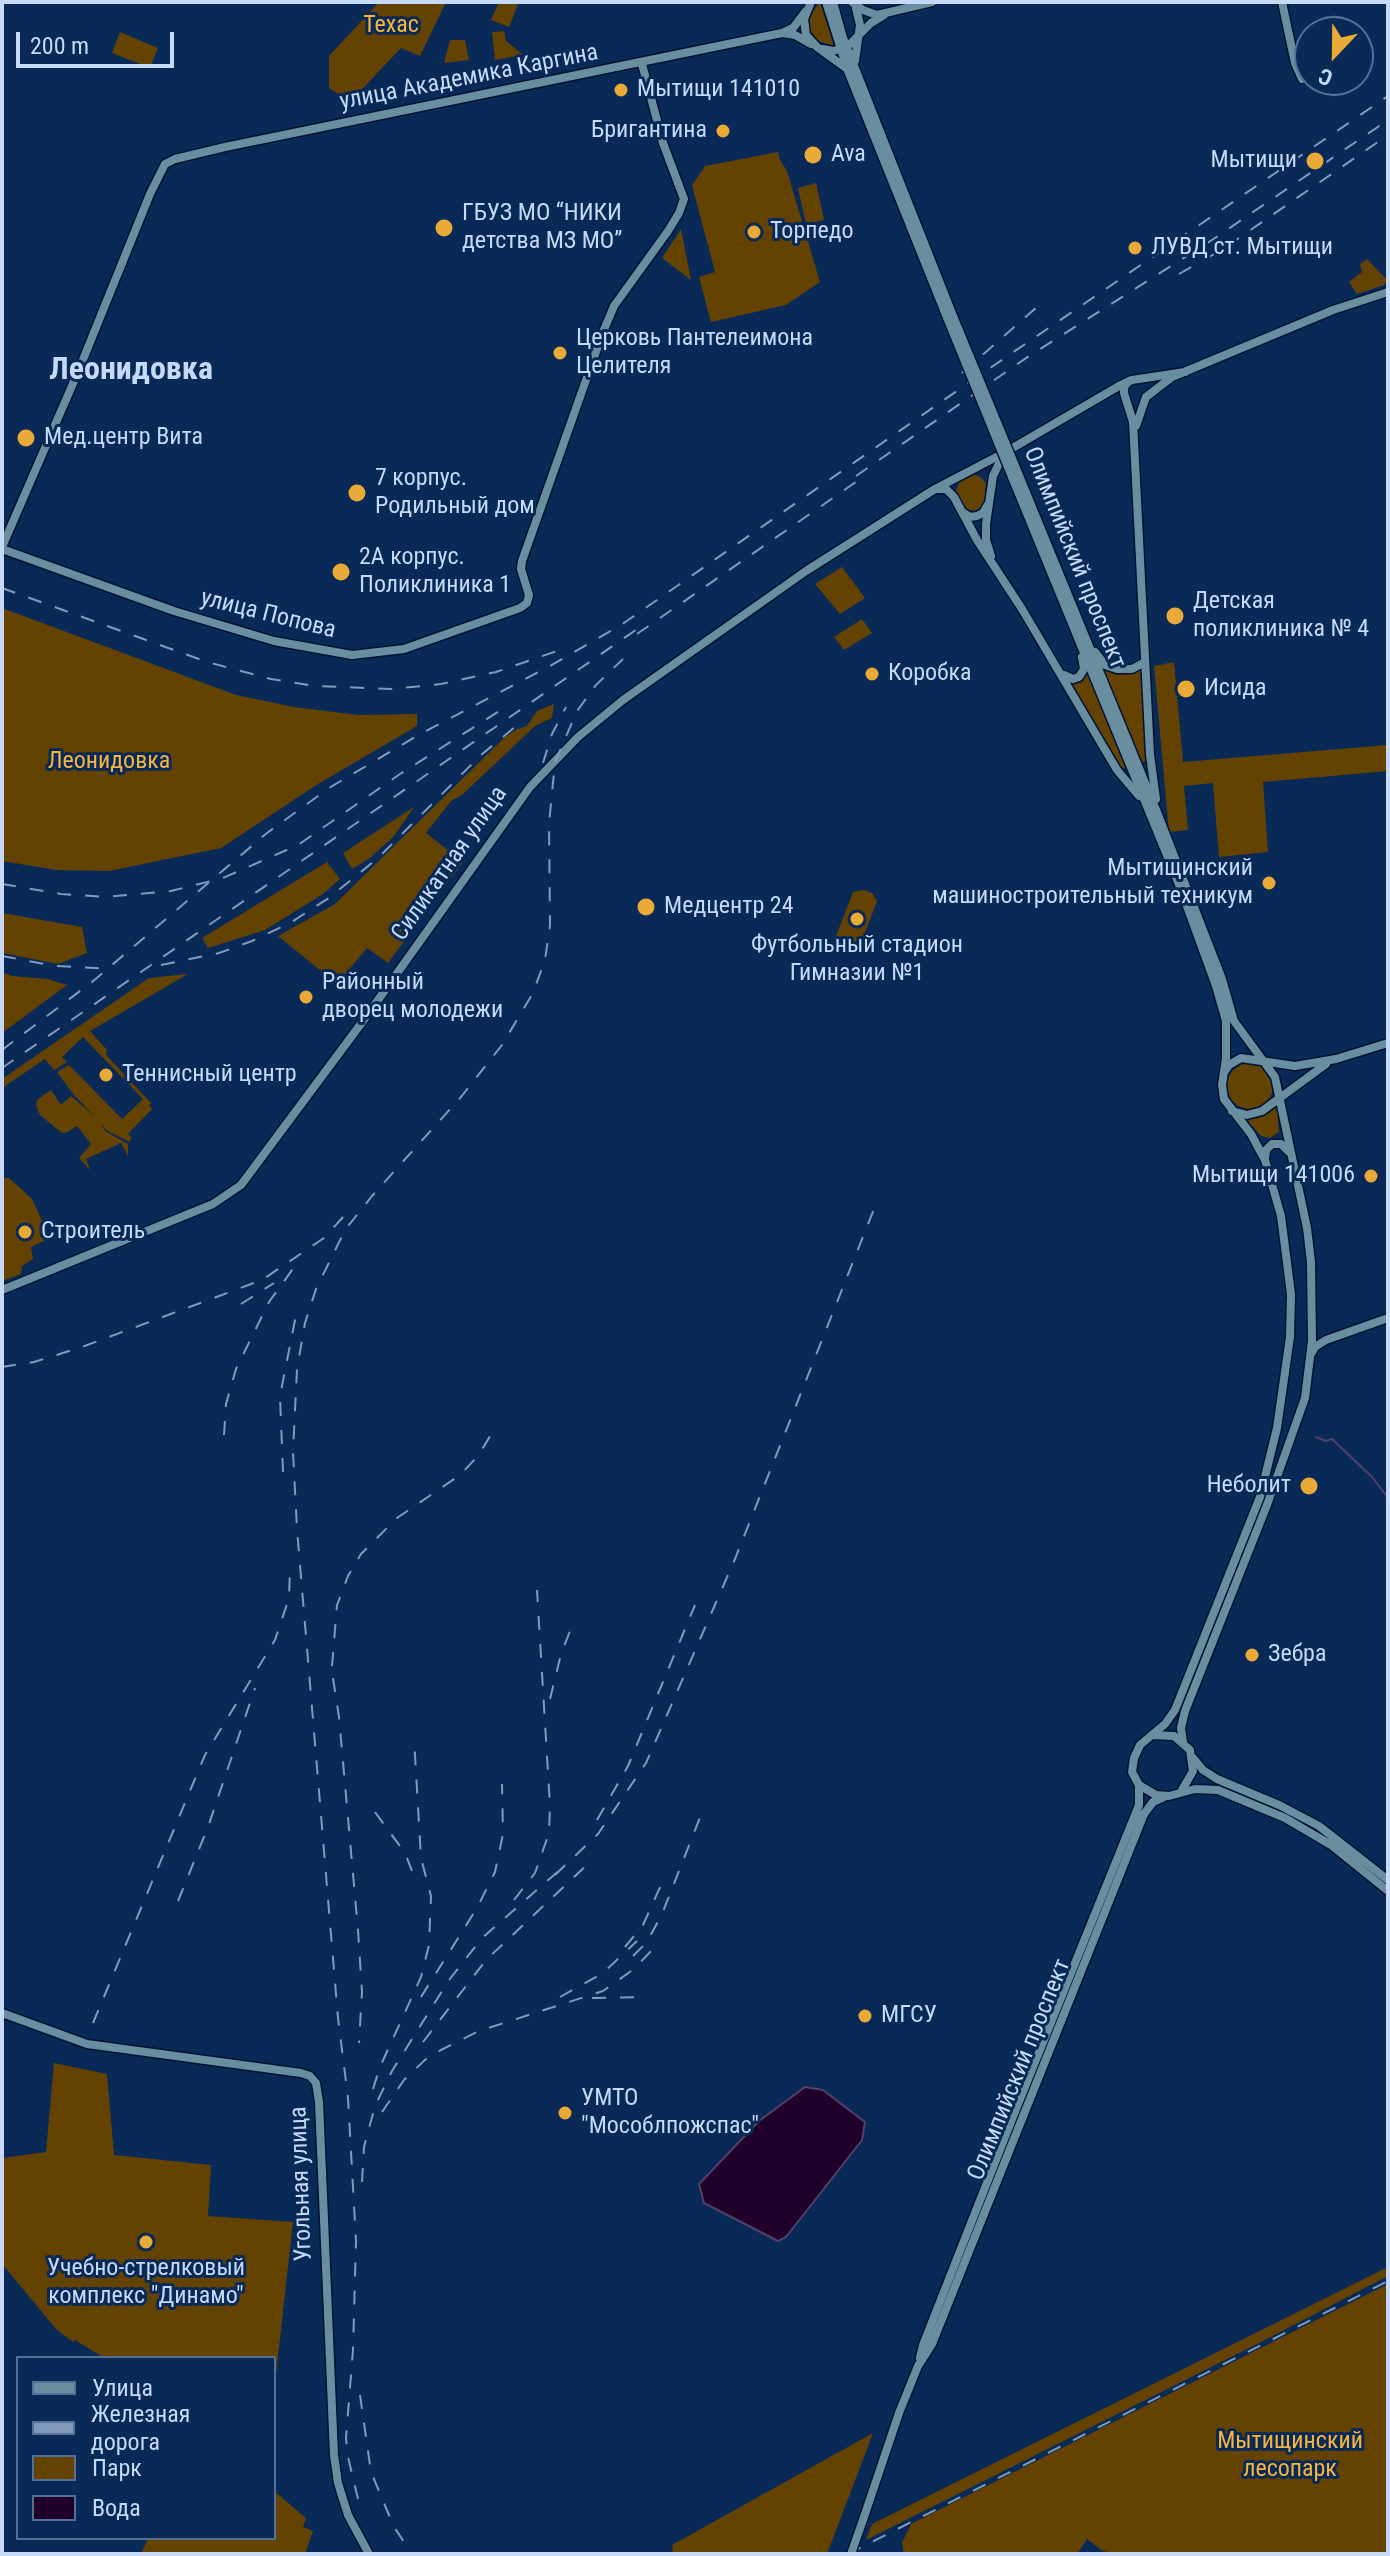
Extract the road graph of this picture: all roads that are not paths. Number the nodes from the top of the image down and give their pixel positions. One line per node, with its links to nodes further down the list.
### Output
1 (826, 2): 11 (main road, Олимпийский проспект)
2 (833, 2): 11 (main road, Олимпийский проспект)
3 (852, 2): 7 (main road); 9 (main road, Олимпийский проспект)
4 (932, 2): 7 (main road)
5 (1282, 2): 12 (main road)
6 (810, 5): 8 (main road); 10 (main road)
7 (885, 14): 9 (main road)
8 (782, 33): 10 (main road); 13 (main road, улица Академика Каргина)
9 (859, 34): 11 (main road); 14 (main road, Олимпийский проспект)
10 (819, 48): 11 (main road); 14 (main road, Олимпийский проспект)
11 (844, 48): 14 (main road, Олимпийский проспект)
12 (1294, 58)
13 (642, 64): 30 (main road, улица Академика Каргина); 30 (main road, улица Попова)
14 (851, 68): 32 (main road, Олимпийский проспект, bridge)
15 (1388, 292): 16 (main road)
16 (1185, 372): 17 (main road); 19 (main road)
17 (1132, 380): 18 (main road); 19 (main road); 20 (main road)
18 (1100, 395): 20 (main road); 22 (main road)
19 (1145, 398): 20 (main road); 21 (main road)
20 (1127, 400): 21 (main road)
21 (1134, 438): 33 (main road)
22 (1004, 453): 23 (main road); 25 (main road)
23 (971, 470): 24 (main road); 25 (main road)
24 (961, 474): 26 (main road, Силикатная улица); 27 (main road)
25 (991, 486): 28 (main road)
26 (935, 489): 27 (main road); 45 (main road, Силикатная улица)
27 (954, 497): 29 (main road)
28 (989, 501): 29 (main road); 31 (main road)
29 (960, 509): 31 (main road)
30 (2, 548)
31 (994, 564): 34 (main road)
32 (1084, 643): 33 (main road); 34 (main road); 35 (main road, Олимпийский проспект); 36 (main road, Олимпийский проспект)
33 (1145, 662): 36 (main road)
34 (1060, 672): 35 (main road)
35 (1144, 801): 40 (main road, Олимпийский проспект)
36 (1157, 812): 39 (main road, Олимпийский проспект)
37 (1388, 1043): 38 (main road)
38 (1336, 1059): 39 (main road); 41 (main road)
39 (1265, 1061): 40 (main road); 41 (main road, Олимпийский проспект)
40 (1223, 1076): 42 (main road, Олимпийский проспект)
41 (1279, 1097): 42 (main road); 43 (main road, Олимпийский проспект)
42 (1232, 1110): 44 (main road, Олимпийский проспект)
43 (1290, 1153): 44 (main road); 47 (main road, Олимпийский проспект)
44 (1265, 1160): 50 (main road, Олимпийский проспект)
45 (2, 1290)
46 (1388, 1318): 48 (main road)
47 (1313, 1326): 48 (main road); 49 (main road, Олимпийский проспект)
48 (1326, 1340): 49 (main road)
49 (1311, 1355): 51 (main road, Олимпийский проспект)
50 (1277, 1428): 51 (main road); 52 (main road, Олимпийский проспект)
51 (1294, 1432): 53 (main road, Олимпийский проспект)
52 (1273, 1448): 53 (main road); 54 (main road, Олимпийский проспект)
53 (1287, 1452): 55 (main road, Олимпийский проспект)
54 (1151, 1736): 55 (main road); 57 (main road)
55 (1183, 1742): 56 (main road)
56 (1193, 1758): 58 (main road); 60 (main road)
57 (1139, 1785): 59 (main road); 63 (main road, Олимпийский проспект)
58 (1178, 1793): 59 (main road); 61 (main road)
59 (1165, 1796): 63 (main road, Олимпийский проспект)
60 (1388, 1880)
61 (1388, 1891)
62 (2, 2013): 64 (main road, Угольная улица)
63 (918, 2366): 65 (main road, Олимпийский проспект, bridge)
64 (369, 2554)
65 (851, 2554)

